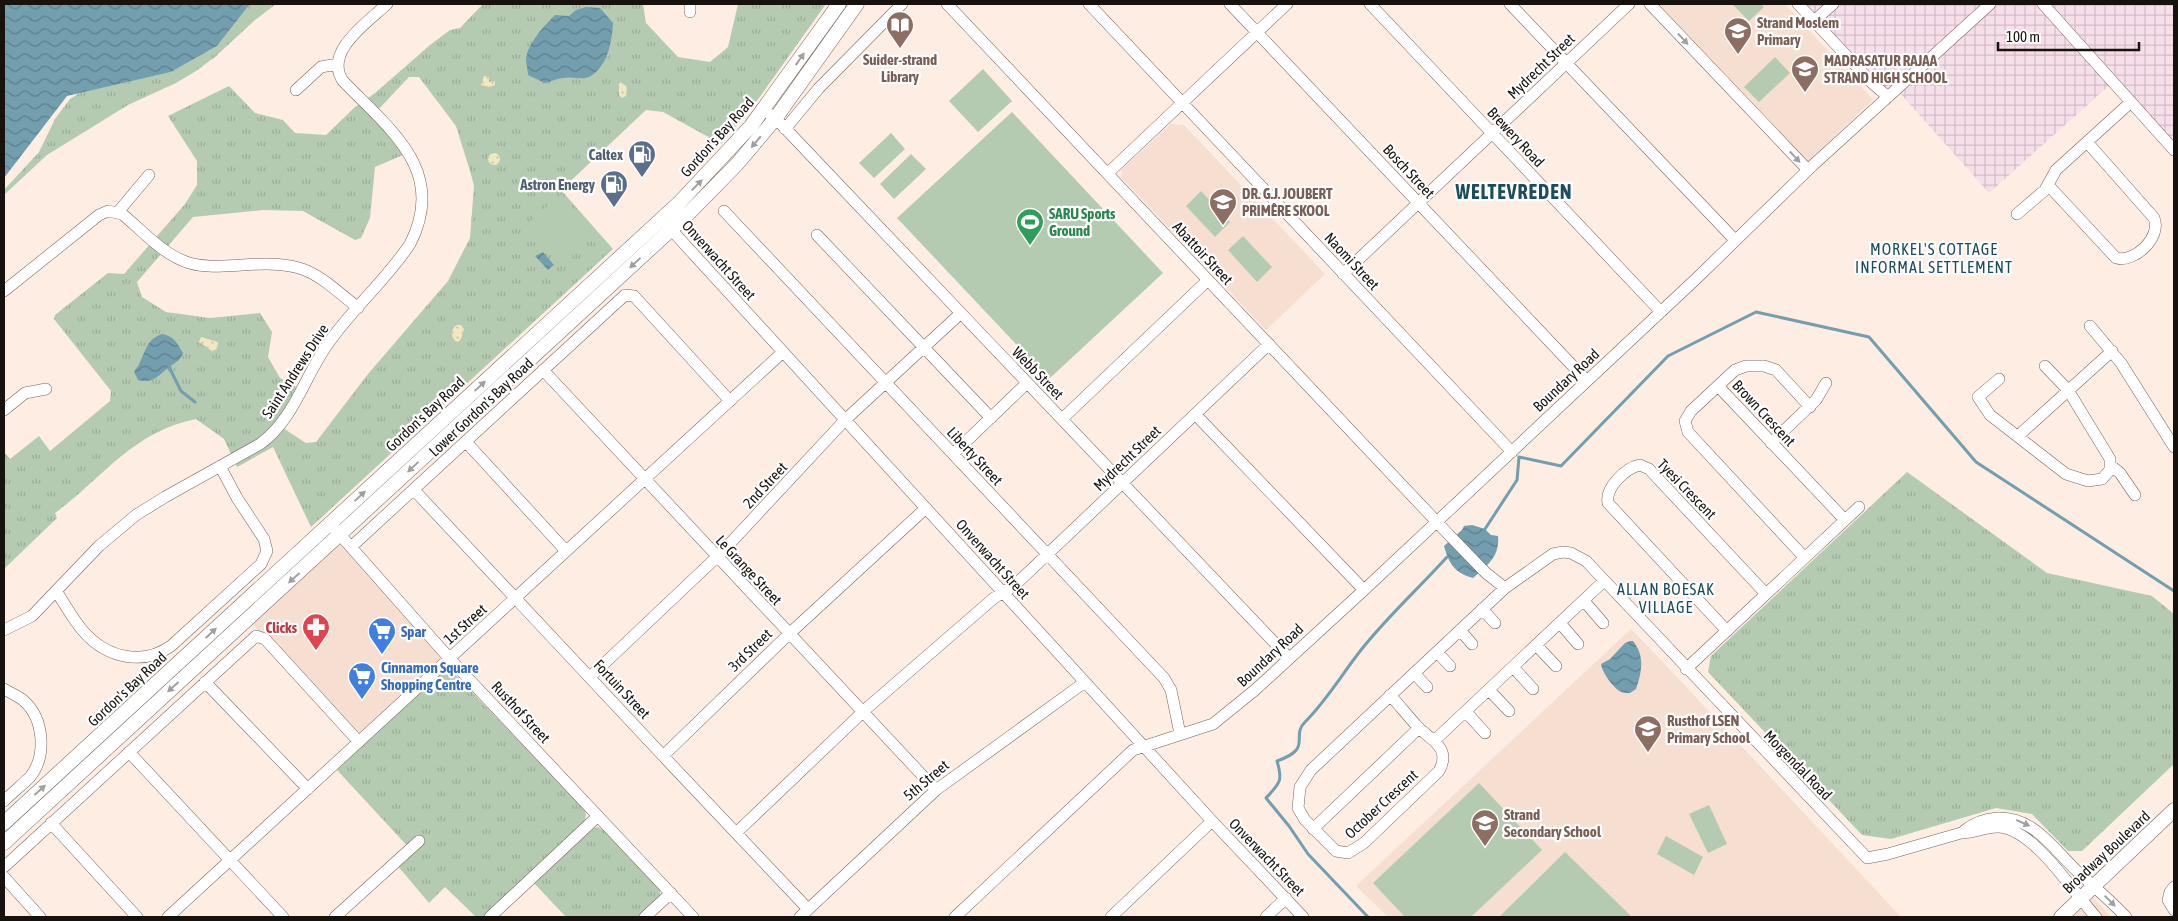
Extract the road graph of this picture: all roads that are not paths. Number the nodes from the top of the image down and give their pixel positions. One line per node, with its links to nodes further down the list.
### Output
1 (387, 4): 20 (street)
2 (839, 4): 25 (main road, Gordon's Bay Road, one-way to 2)
3 (857, 4): 26 (main road, Gordon's Bay Road)
4 (902, 4): 27 (street)
5 (947, 4): 32 (street, Abattoir Street)
6 (1089, 4): 24 (street, Naomi Street)
7 (1230, 4): 18 (street, Bosch Street)
8 (1287, 4): 18 (street)
9 (1370, 4): 28 (street, Brewery Road)
10 (1510, 4): 19 (street)
11 (1629, 4): 19 (street, Mydrecht Street)
12 (1650, 4): 31 (street, one-way to 31)
13 (1798, 4): 17 (street)
14 (1833, 4): 17 (street)
15 (1990, 4): 22 (street, Boundary Road)
16 (2043, 4): 23 (street)
17 (1814, 21): 22 (street)
18 (1257, 33): 24 (street); 35 (street, Bosch Street)
19 (1566, 63): 28 (street, Mydrecht Street); 42 (street)
20 (337, 64): 21 (street); 46 (street, Saint Andrews Drive)
21 (296, 90)
22 (1888, 97): 31 (street, Boundary Road)
23 (2131, 102): 29 (street); 30 (street)
24 (1182, 103): 32 (street); 43 (street, Naomi Street)
25 (764, 109): 26 (street, Webb Street); 39 (main road, Gordon's Bay Road, one-way to 25)
26 (775, 119): 27 (street, Webb Street); 40 (main road, Gordon's Bay Road, one-way to 40)
27 (785, 129): 48 (street, Webb Street)
28 (1493, 134): 35 (street, Mydrecht Street); 47 (street, Brewery Road)
29 (2087, 142): 34 (street); 34 (street)
30 (2174, 150)
31 (1808, 170): 42 (street, Boundary Road)
32 (1108, 173): 44 (street, Abattoir Street)
33 (149, 175): 37 (street)
34 (2048, 185): 38 (street)
35 (1419, 204): 43 (street, Mydrecht Street); 59 (street, Bosch Street)
36 (724, 211): 60 (street, Liberty Street)
37 (118, 212): 45 (street); 46 (street)
38 (2017, 214)
39 (662, 219): 40 (street, Onverwacht Street); 49 (main road, Gordon's Bay Road)
40 (671, 230): 51 (main road, Gordon's Bay Road, one-way to 51); 54 (street, Onverwacht Street)
41 (817, 235): 53 (street)
42 (1735, 240): 47 (street, Boundary Road)
43 (1343, 274): 77 (street, Naomi Street)
44 (1208, 280): 52 (street, Abattoir Street); 71 (street)
45 (4, 291)
46 (358, 308): 80 (street, Saint Andrews Drive)
47 (1661, 312): 59 (street, Boundary Road)
48 (961, 313): 53 (street, 2nd Street); 61 (street, Webb Street)
49 (548, 324): 51 (main road); 89 (main road, Gordon's Bay Road, one-way to 49)
50 (2090, 326): 55 (street)
51 (557, 334): 90 (main road, Gordon's Bay Road, one-way to 90)
52 (1269, 344): 69 (street, Mydrecht Street); 88 (street, Abattoir Street)
53 (924, 347): 60 (street, 2nd Street); 70 (street)
54 (783, 352): 66 (street, 1st Street); 72 (street, Onverwacht Street)
55 (2112, 352): 65 (street); 76 (street)
56 (2045, 366): 65 (street)
57 (543, 370): 66 (street, Lower Gordon's Bay Road); 74 (street, Lower Gordon's Bay Road); 81 (street, Le Grange Street)
58 (1999, 379): 73 (street)
59 (1587, 381): 77 (street, Boundary Road)
60 (886, 383): 72 (street, 2nd Street); 78 (street, Liberty Street)
61 (1027, 383): 70 (street); 71 (street, Webb Street)
62 (1826, 383): 67 (street)
63 (1718, 386): 67 (street); 75 (street, Brown Crescent); 94 (street, Brown Crescent)
64 (46, 389): 68 (street)
65 (2068, 390): 73 (street); 79 (street)
66 (730, 401): 81 (street, 1st Street)
67 (1810, 407): 75 (street)
68 (4, 410)
69 (1195, 414): 82 (street, Mydrecht Street); 99 (street)
70 (991, 418): 78 (street)
71 (1062, 419): 82 (street, Webb Street)
72 (845, 420): 86 (street, Onverwacht Street); 95 (street, 2nd Street)
73 (2018, 436): 79 (street)
74 (466, 442): 83 (street, Lower Gordon's Bay Road); 92 (street)
75 (1771, 443): 87 (street, Brown Crescent)
76 (2174, 447)
77 (1512, 452): 88 (street, Boundary Road)
78 (953, 454): 93 (street, Liberty Street)
79 (2110, 465): 84 (street)
80 (220, 466): 98 (street, Saint Andrews Drive); 98 (street)
81 (644, 480): 92 (street, 1st Street); 95 (street, Le Grange Street)
82 (1122, 483): 93 (street, Mydrecht Street); 117 (street, Webb Street)
83 (414, 490): 91 (street, Lower Gordon's Bay Road); 102 (street, Fortuin Street)
84 (2135, 495)
85 (1859, 507): 87 (street)
86 (926, 508): 100 (street, Onverwacht Street); 111 (street, 3rd Street)
87 (1844, 519): 94 (street)
88 (1437, 522): 97 (street); 99 (street, Boundary Road)
89 (330, 524): 90 (street, Rusthof Street); 148 (main road, Gordon's Bay Road, one-way to 89)
90 (340, 536): 91 (street, Rusthof Street); 154 (main road, Gordon's Bay Road, one-way to 154)
91 (351, 547): 116 (street, Rusthof Street)
92 (566, 551): 102 (street, 1st Street)
93 (1048, 554): 100 (street, Mydrecht Street); 136 (street, Liberty Street)
94 (1804, 557): 101 (street)
95 (716, 558): 111 (street, Le Grange Street); 123 (street, 2nd Street)
96 (1604, 581): 97 (street, Morgendal Road); 103 (street); 121 (street, Morgendal Road)
97 (1505, 588): 104 (street, October Crescent)
98 (56, 590): 108 (street, Saint Andrews Drive)
99 (1364, 590): 117 (street, Boundary Road)
100 (1003, 593): 125 (street, Onverwacht Street); 133 (street, Mydrecht Street)
101 (1766, 594): 110 (street); 110 (street, Tyesi Crescent)
102 (514, 599): 116 (street, 1st Street); 123 (street, Fortuin Street)
103 (1584, 601): 106 (street); 107 (street)
104 (1482, 609): 105 (street); 109 (street, October Crescent)
105 (1495, 623)
106 (1560, 623): 113 (street); 114 (street)
107 (1603, 623)
108 (4, 630)
109 (1460, 630): 112 (street); 115 (street, October Crescent)
110 (1727, 631): 121 (street)
111 (789, 634): 133 (street, Le Grange Street); 141 (street, 3rd Street)
112 (1472, 644)
113 (1578, 644)
114 (1536, 645): 119 (street); 120 (street)
115 (1437, 652): 118 (street); 122 (street, October Crescent)
116 (449, 658): 138 (street, 1st Street); 146 (street, Rusthof Street)
117 (1289, 658): 136 (street, Boundary Road)
118 (1450, 666)
119 (1556, 666)
120 (1513, 667): 128 (street); 129 (street)
121 (1686, 669): 152 (street, Morgendal Road)
122 (1414, 673): 126 (street); 130 (street, October Crescent)
123 (590, 677): 141 (street, Fortuin Street)
124 (205, 682): 138 (street); 140 (street); 142 (street)
125 (1085, 682): 139 (street, Onverwacht Street); 143 (street, 5th Street)
126 (1427, 687)
127 (4, 689): 144 (street)
128 (1533, 689)
129 (1489, 690): 131 (street); 132 (street)
130 (1390, 695): 134 (street); 150 (street, October Crescent)
131 (1509, 711)
132 (1466, 712): 135 (street); 137 (street)
133 (862, 713): 143 (street, Le Grange Street); 151 (street, Mydrecht Street)
134 (1418, 728): 137 (street); 150 (street)
135 (1486, 733)
136 (1180, 734): 139 (street, Boundary Road)
137 (1435, 740): 150 (street, October Crescent)
138 (359, 742): 142 (street, 1st Street)
139 (1144, 747): 147 (street, Onverwacht Street); 173 (street, Boundary Road)
140 (129, 752): 149 (street); 155 (street)
141 (664, 755): 151 (street, Fortuin Street)
142 (308, 789): 155 (street, 1st Street)
143 (936, 790): 164 (street, 5th Street)
144 (4, 801)
145 (2174, 810): 158 (main road, Broadway Boulevard)
146 (598, 816): 160 (street, Rusthof Street); 170 (street)
147 (1212, 821): 161 (street, Onverwacht Street); 174 (street)
148 (4, 823)
149 (51, 823): 156 (street); 166 (street)
150 (1313, 829)
151 (736, 832): 164 (street, Fortuin Street)
152 (1961, 833): 158 (street, Morgendal Road, one-way to 158); 162 (street, Morgendal Road)
153 (419, 840): 169 (street)
154 (4, 843)
155 (230, 860): 167 (street, 1st Street); 168 (street)
156 (4, 867)
157 (4, 878): 165 (street)
158 (2094, 886): 162 (main road, Broadway Boulevard); 179 (street, Morgendal Road, one-way to 179)
159 (2174, 887): 163 (street)
160 (671, 893): 171 (street); 172 (street, Rusthof Street)
161 (1286, 898): 175 (street); 176 (street, Onverwacht Street)
162 (2080, 899): 177 (main road, Broadway Boulevard); 178 (street, Morgendal Road)
163 (2174, 910)
164 (804, 913)
165 (40, 917)
166 (137, 917)
167 (168, 917)
168 (283, 917)
169 (335, 917)
170 (490, 917)
171 (645, 917)
172 (693, 917)
173 (955, 917)
174 (1111, 917)
175 (1266, 917)
176 (1303, 917)
177 (2061, 917)
178 (2096, 917)
179 (2126, 917)

